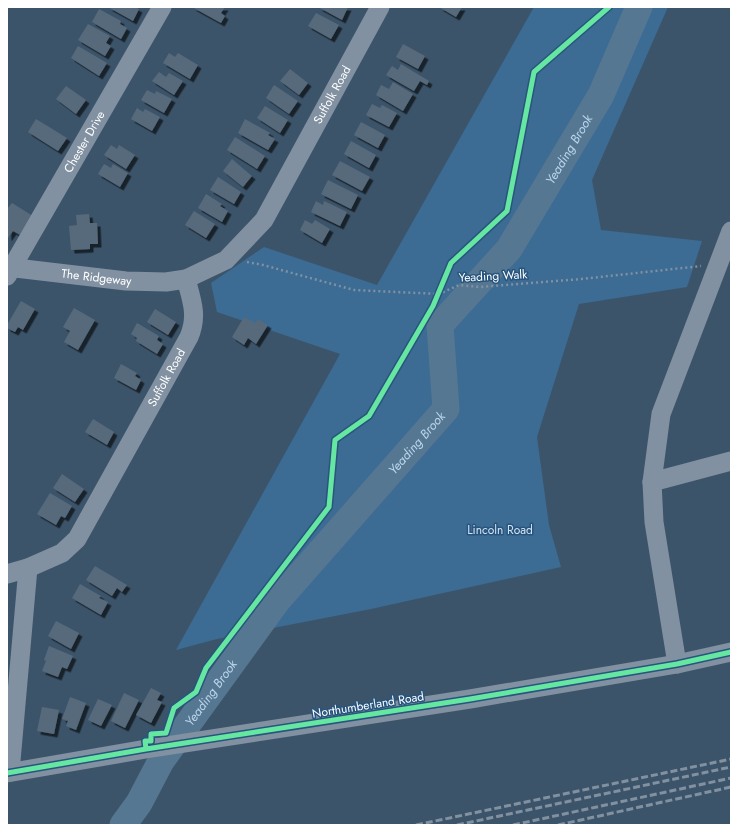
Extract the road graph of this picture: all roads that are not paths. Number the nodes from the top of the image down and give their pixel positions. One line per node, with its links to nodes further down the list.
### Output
1 (162, 7): 4 (street, Chester Drive)
2 (380, 7): 5 (street, Suffolk Road)
3 (731, 231): 7 (street)
4 (8, 270): 5 (street, The Ridgeway)
5 (186, 279): 8 (street, Suffolk Road)
6 (731, 461): 7 (street)
7 (652, 482): 11 (street)
8 (28, 568): 9 (street, Suffolk Road); 12 (street)
9 (7, 574)
10 (731, 652): 11 (street, Northumberland Road)
11 (676, 664): 12 (street, Northumberland Road)
12 (8, 773)

